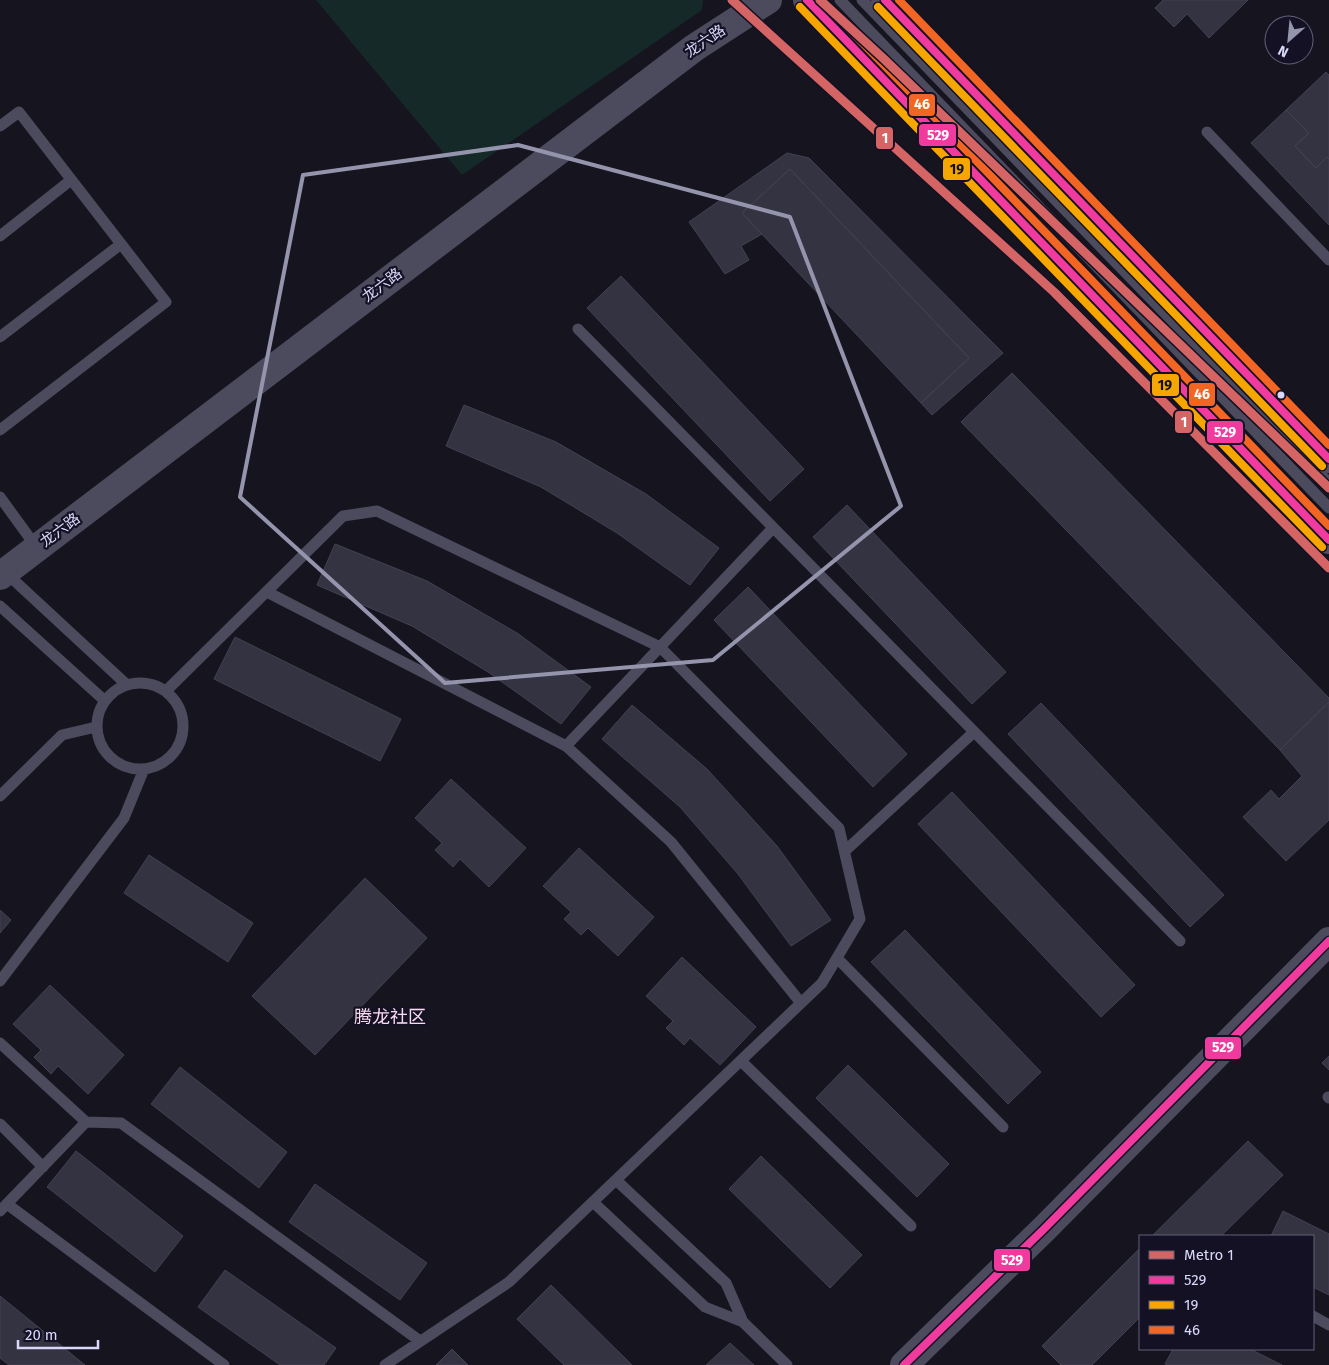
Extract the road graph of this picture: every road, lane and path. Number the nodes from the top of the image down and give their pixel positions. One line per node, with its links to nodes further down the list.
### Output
1 (768, 0): 21 (street, 龙六路)
2 (807, 0): 20 (main road)
3 (840, 0): 18 (lane)
4 (862, 0): 16 (lane)
5 (885, 0): 15 (main road)
6 (0, 126): 8 (lane)
7 (1208, 132): 11 (lane)
8 (71, 180): 9 (lane); 10 (lane)
9 (0, 236)
10 (121, 244): 13 (lane); 14 (lane)
11 (1329, 260)
12 (578, 329): 19 (lane)
13 (0, 337)
14 (0, 430)
15 (1329, 459)
16 (1329, 483)
17 (0, 498): 21 (lane)
18 (1329, 508)
19 (773, 528): 25 (lane); 30 (lane)
20 (1329, 540)
21 (37, 548): 22 (street, 龙六路)
22 (3, 574): 26 (lane)
23 (266, 592): 25 (lane); 27 (lane); 31 (lane)
24 (0, 606): 28 (lane)
25 (660, 647): 31 (lane); 34 (lane)
26 (126, 684): 27 (lane); 28 (lane)
27 (166, 691): 32 (lane)
28 (104, 700): 29 (lane)
29 (96, 727): 32 (lane); 33 (lane)
30 (974, 732): 34 (lane); 35 (lane)
31 (566, 746): 39 (lane)
32 (144, 769): 38 (lane)
33 (0, 796)
34 (845, 851): 37 (lane)
35 (1180, 941)
36 (1329, 941): 57 (street)
37 (837, 958): 39 (lane); 44 (lane)
38 (0, 981)
39 (802, 1003): 41 (lane)
40 (0, 1043): 42 (lane)
41 (741, 1061): 46 (lane); 49 (lane)
42 (86, 1122): 45 (lane); 53 (lane)
43 (0, 1124): 45 (lane)
44 (1003, 1128)
45 (43, 1167): 48 (lane)
46 (616, 1180): 47 (lane); 51 (lane)
47 (593, 1202): 51 (lane); 53 (lane)
48 (4, 1207): 54 (lane)
49 (911, 1226)
50 (1314, 1317): 52 (lane)
51 (743, 1322): 56 (lane)
52 (1329, 1325)
53 (420, 1341): 55 (lane)
54 (224, 1365)
55 (385, 1365)
56 (787, 1365)
57 (904, 1365)

